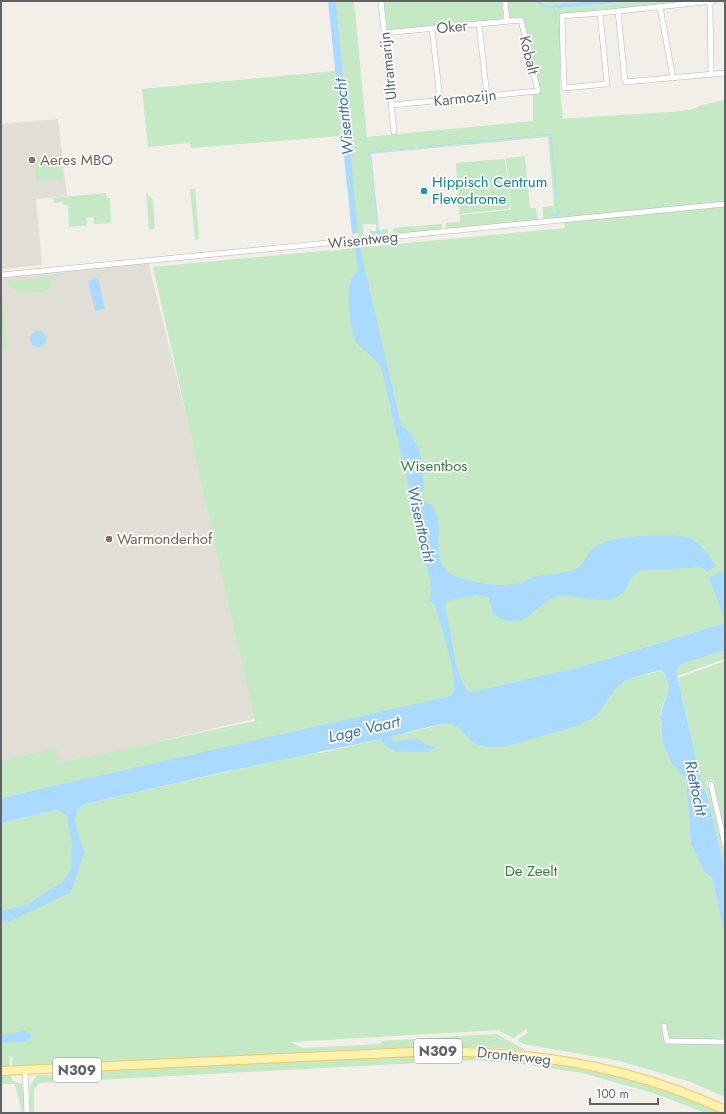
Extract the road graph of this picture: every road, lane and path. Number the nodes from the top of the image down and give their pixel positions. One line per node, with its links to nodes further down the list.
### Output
1 (381, 1): 11 (street, Ultramarijn)
2 (505, 1): 8 (street)
3 (712, 2): 4 (street); 13 (street)
4 (660, 7): 5 (street); 14 (street)
5 (618, 11): 6 (street); 14 (street)
6 (600, 13): 6 (street)
7 (521, 20): 8 (street, Oker); 15 (street, Kobalt)
8 (507, 21): 9 (street, Oker)
9 (479, 24): 10 (street, Oker); 16 (street)
10 (432, 28): 11 (street, Oker); 17 (street)
11 (384, 33): 18 (street, Ultramarijn)
12 (725, 73): 13 (street)
13 (711, 74): 14 (street)
14 (673, 78)
15 (538, 91): 16 (street, Karmozijn)
16 (487, 96): 17 (street, Karmozijn)
17 (440, 100): 18 (street, Karmozijn)
18 (392, 105): 19 (street, Ultramarijn)
19 (394, 132)
20 (725, 204): 21 (street, Wisentweg)
21 (1, 275)
22 (711, 784): 23 (street)
23 (725, 846)
24 (664, 1026): 25 (street)
25 (725, 1042)
26 (1, 1071): 27 (main road, Dronterweg / N309)
27 (25, 1072): 28 (main road, Dronterweg / N309); 29 (main road, Dronterweg / N309); 30 (street)
28 (1, 1074)
29 (725, 1110)
30 (27, 1113)

